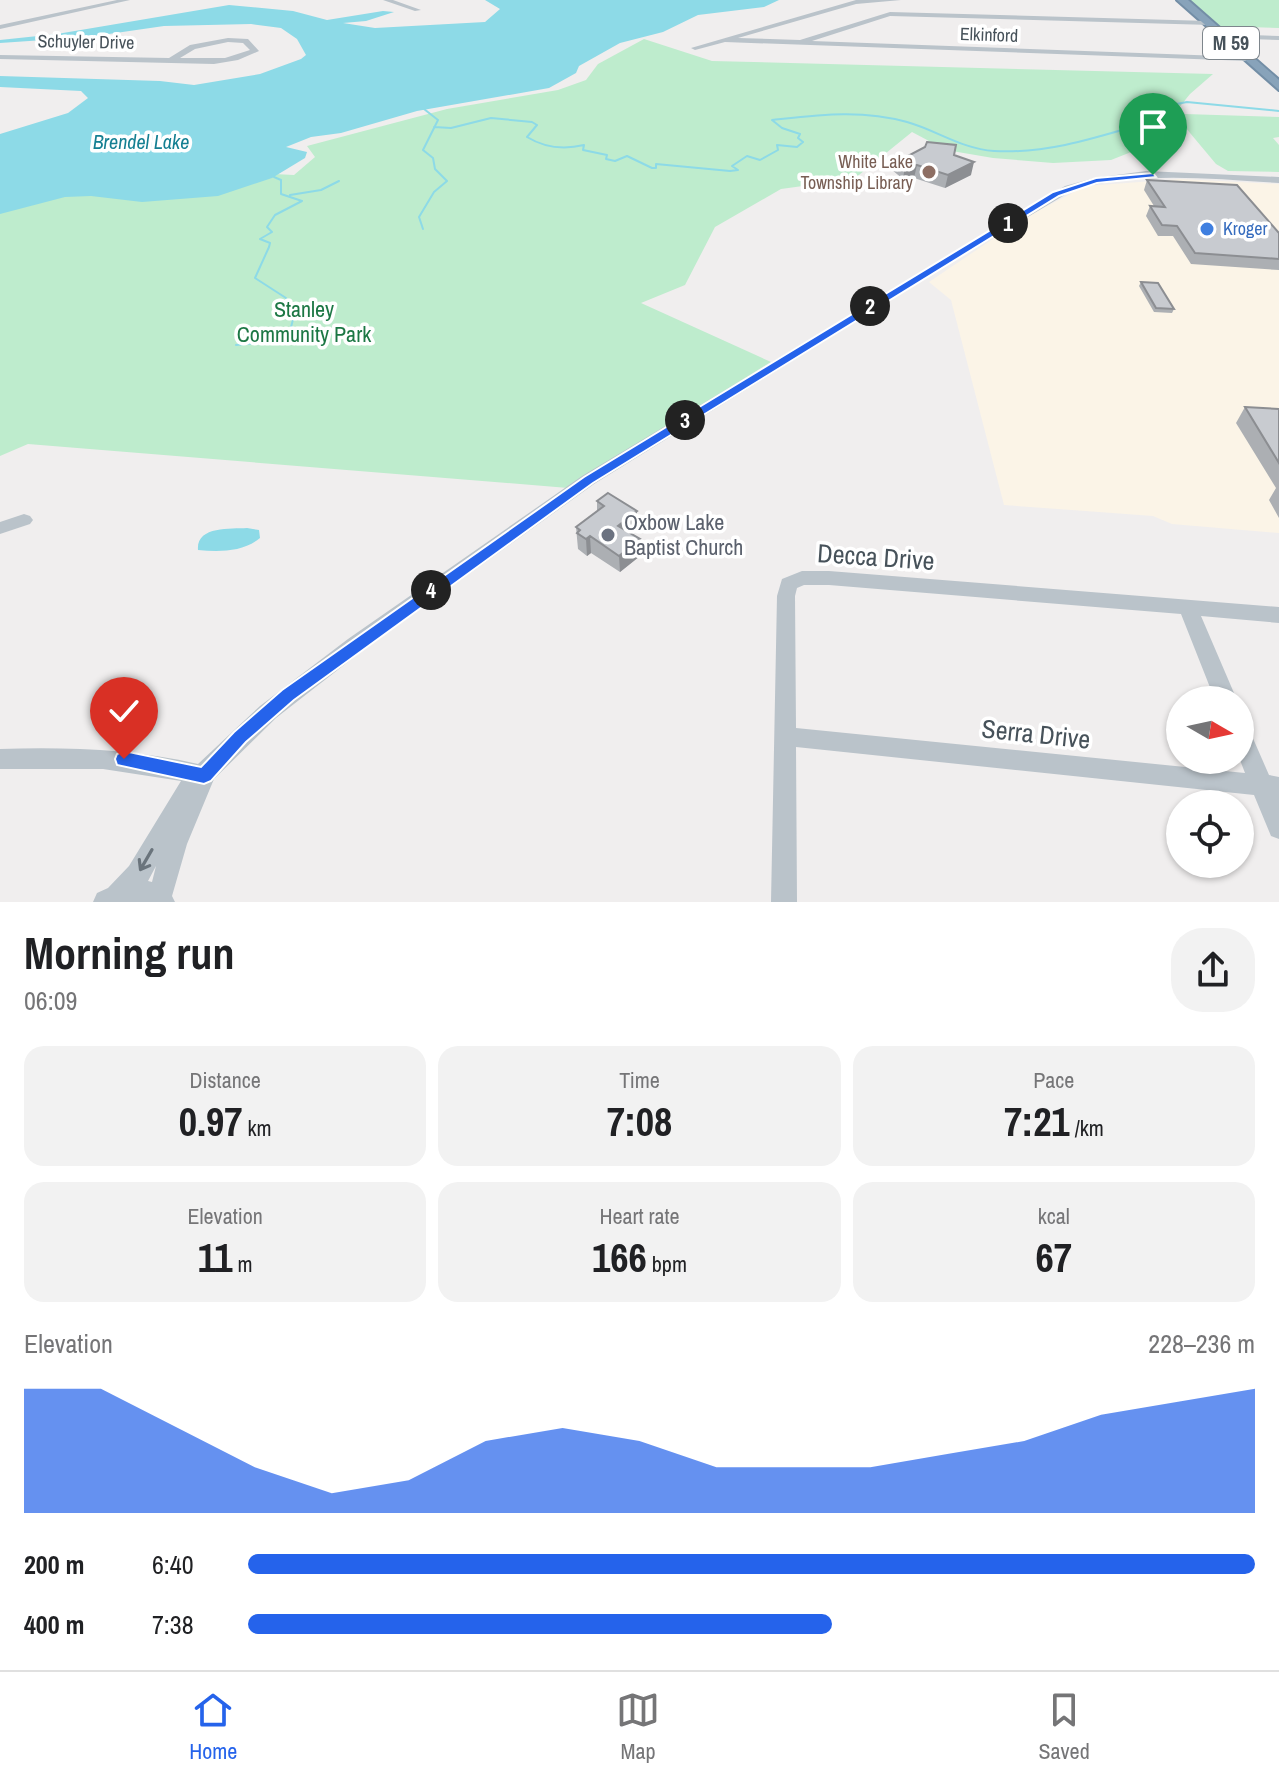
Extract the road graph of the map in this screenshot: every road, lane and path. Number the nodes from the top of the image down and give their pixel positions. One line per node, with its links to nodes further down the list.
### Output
1 (127, 0): 9 (street)
2 (386, 0): 6 (street)
3 (898, 0): 12 (street)
4 (1182, 0): 8 (highway, M 59)
5 (1011, 3): 7 (street)
6 (417, 10)
7 (1018, 15): 8 (street); 13 (street)
8 (1208, 23): 10 (highway, M 59)
9 (0, 27)
10 (1223, 36): 11 (street); 16 (highway, M 59)
11 (1279, 38)
12 (727, 40): 13 (street, Elkinford); 14 (street)
13 (799, 44): 16 (street, Elkinford)
14 (695, 48)
15 (0, 57): 17 (street, Schuyler Drive)
16 (1249, 59): 18 (highway, M 59)
17 (171, 60): 17 (street, Schuyler Drive)
18 (1279, 86)
19 (1279, 180): 28 (street)
20 (24, 520): 21 (street)
21 (0, 528)
22 (1188, 607): 23 (street, Decca Drive); 24 (street); 25 (street, Decca Drive)
23 (1279, 615)
24 (1220, 686)
25 (787, 737): 29 (street, Serra Drive); 33 (street, Decca Drive)
26 (1254, 758): 29 (street)
27 (0, 759): 28 (street)
28 (204, 776): 31 (street, one-way to 31); 32 (street)
29 (1270, 786): 30 (street)
30 (1279, 828)
31 (112, 899): 32 (street)
32 (160, 900)
33 (784, 902)

